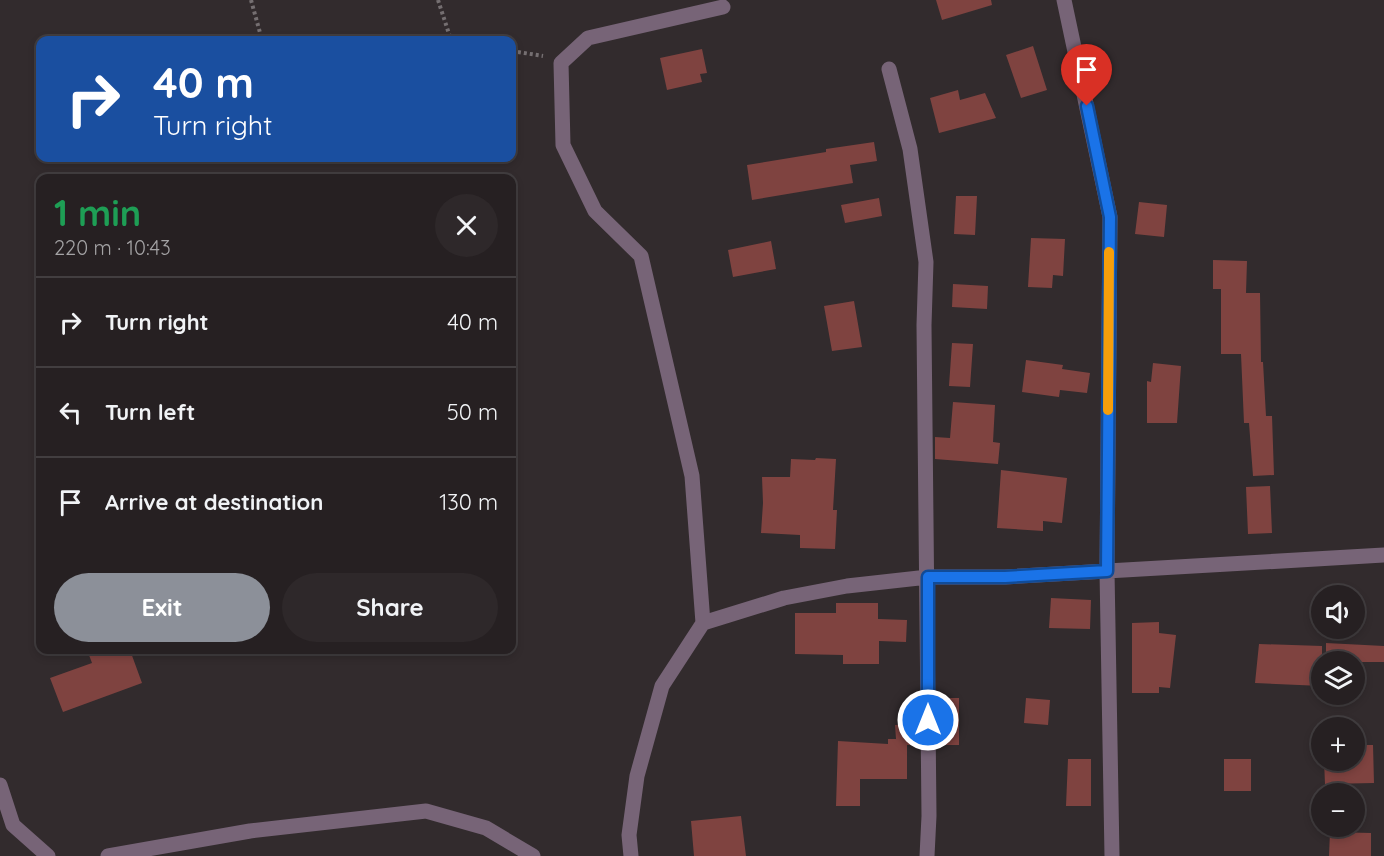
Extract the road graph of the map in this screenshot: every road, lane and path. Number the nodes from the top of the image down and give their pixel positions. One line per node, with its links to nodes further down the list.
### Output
1 (251, 0): 5 (path)
2 (438, 0): 6 (path)
3 (1064, 0): 11 (street)
4 (723, 7): 8 (street)
5 (261, 36)
6 (450, 36)
7 (516, 52): 8 (path)
8 (561, 63): 13 (street)
9 (889, 69): 12 (street)
10 (1384, 555): 11 (street)
11 (1107, 571): 12 (street); 20 (street)
12 (928, 577): 13 (street); 19 (street)
13 (703, 623): 18 (street)
14 (0, 785): 15 (street)
15 (48, 856)
16 (109, 856): 17 (street)
17 (533, 856)
18 (631, 856)
19 (927, 856)
20 (1112, 856)

